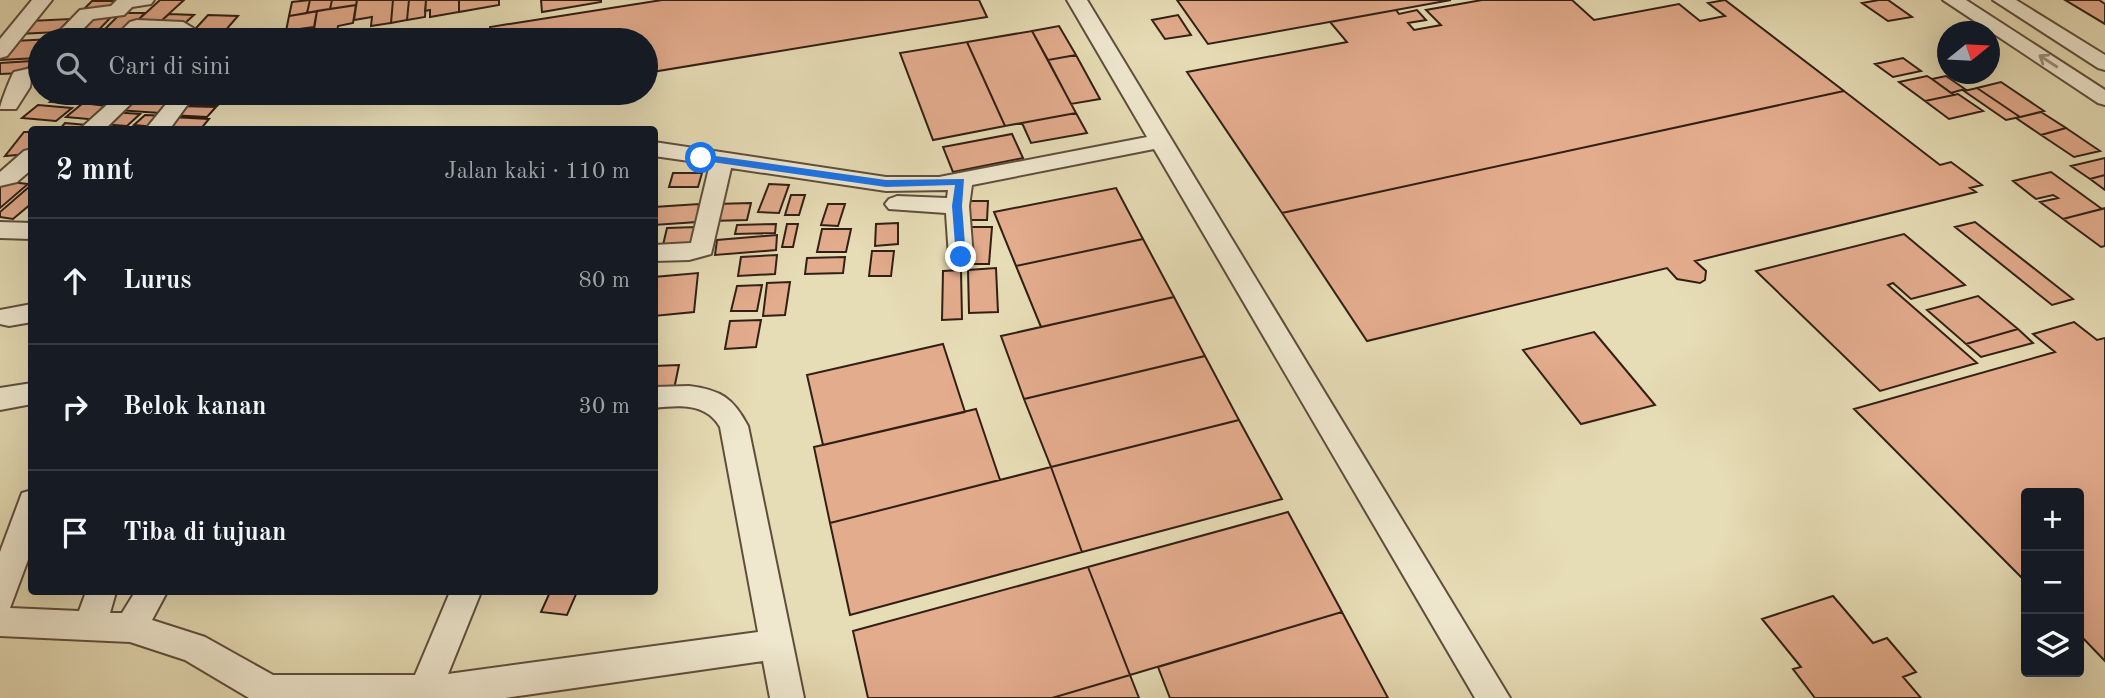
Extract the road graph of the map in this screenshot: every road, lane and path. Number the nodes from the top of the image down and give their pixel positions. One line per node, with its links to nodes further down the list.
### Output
1 (42, 0): 9 (street)
2 (144, 0): 6 (street)
3 (1077, 0): 18 (street)
4 (1953, 0): 12 (street, one-way to 4)
5 (2003, 0): 10 (street)
6 (73, 28)
7 (135, 28): 8 (street)
8 (183, 28)
9 (4, 44)
10 (2105, 64)
11 (20, 75): 13 (street)
12 (2105, 99)
13 (8, 104)
14 (118, 105): 16 (street)
15 (176, 105): 17 (street)
16 (95, 126)
17 (160, 126)
18 (1161, 141): 23 (street); 44 (street)
19 (658, 150): 21 (street)
20 (28, 160): 22 (street)
21 (722, 160): 23 (street); 28 (street)
22 (0, 179)
23 (961, 181): 25 (street)
24 (897, 204): 25 (street)
25 (957, 206): 29 (street)
26 (0, 230): 27 (street)
27 (28, 231)
28 (658, 253)
29 (961, 257)
30 (28, 394): 32 (street)
31 (658, 397): 41 (street)
32 (0, 399)
33 (28, 514): 37 (street)
34 (101, 595): 39 (street)
35 (150, 595): 40 (street)
36 (464, 595): 42 (street)
37 (0, 598)
38 (0, 622): 39 (street)
39 (90, 626): 40 (street)
40 (130, 628): 42 (street)
41 (776, 643): 42 (street); 43 (street)
42 (425, 690)
43 (787, 698)
44 (1493, 698)

